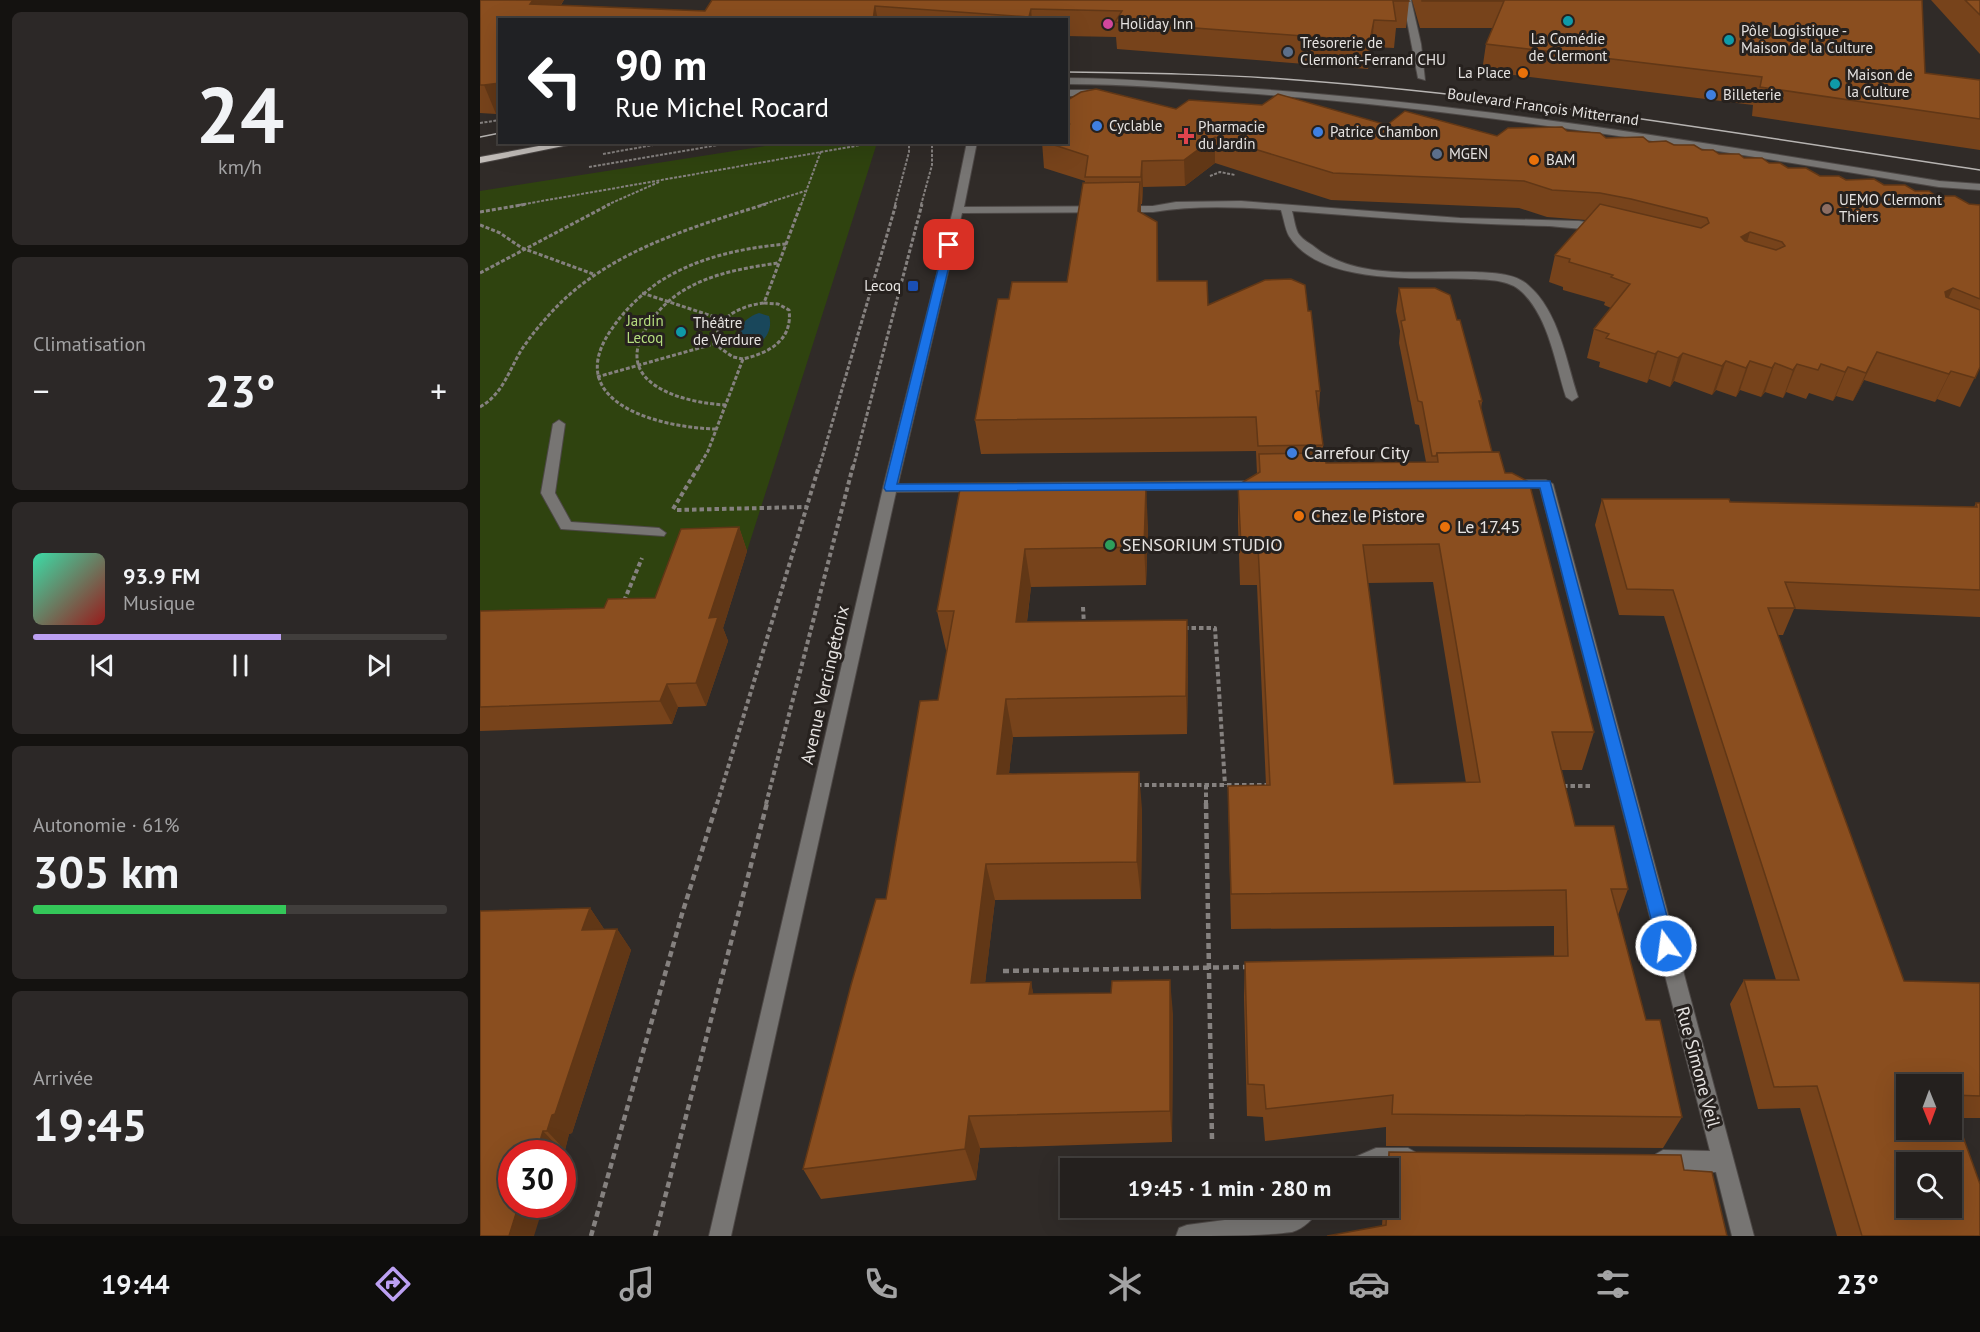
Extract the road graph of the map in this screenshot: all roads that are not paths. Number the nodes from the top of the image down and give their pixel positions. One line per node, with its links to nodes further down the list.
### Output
1 (1407, 0): 2 (street)
2 (1422, 78)
3 (1068, 81): 4 (street, Boulevard François Mitterrand)
4 (1140, 85): 5 (street, Boulevard François Mitterrand); 9 (street, Boulevard François Mitterrand)
5 (1068, 93)
6 (568, 144): 8 (main road)
7 (972, 144): 13 (street, Avenue Vercingétorix)
8 (480, 160)
9 (1940, 184): 10 (street, Boulevard François Mitterrand); 11 (street, Boulevard François Mitterrand)
10 (1980, 187)
11 (1980, 195)
12 (1286, 208): 13 (street); 14 (street); 15 (street)
13 (958, 210): 19 (street, Avenue Vercingétorix)
14 (1618, 230)
15 (1572, 397)
16 (559, 424): 20 (street)
17 (1498, 484): 24 (street, Rue Simone Veil)
18 (1270, 485): 19 (street)
19 (890, 488): 26 (street, Avenue Vercingétorix)
20 (659, 533)
21 (1399, 1159): 22 (street)
22 (1424, 1159)
23 (1640, 1161): 24 (street)
24 (1723, 1162): 28 (street, Rue Simone Veil)
25 (1295, 1218): 27 (street)
26 (720, 1236)
27 (1187, 1236)
28 (1743, 1236)

